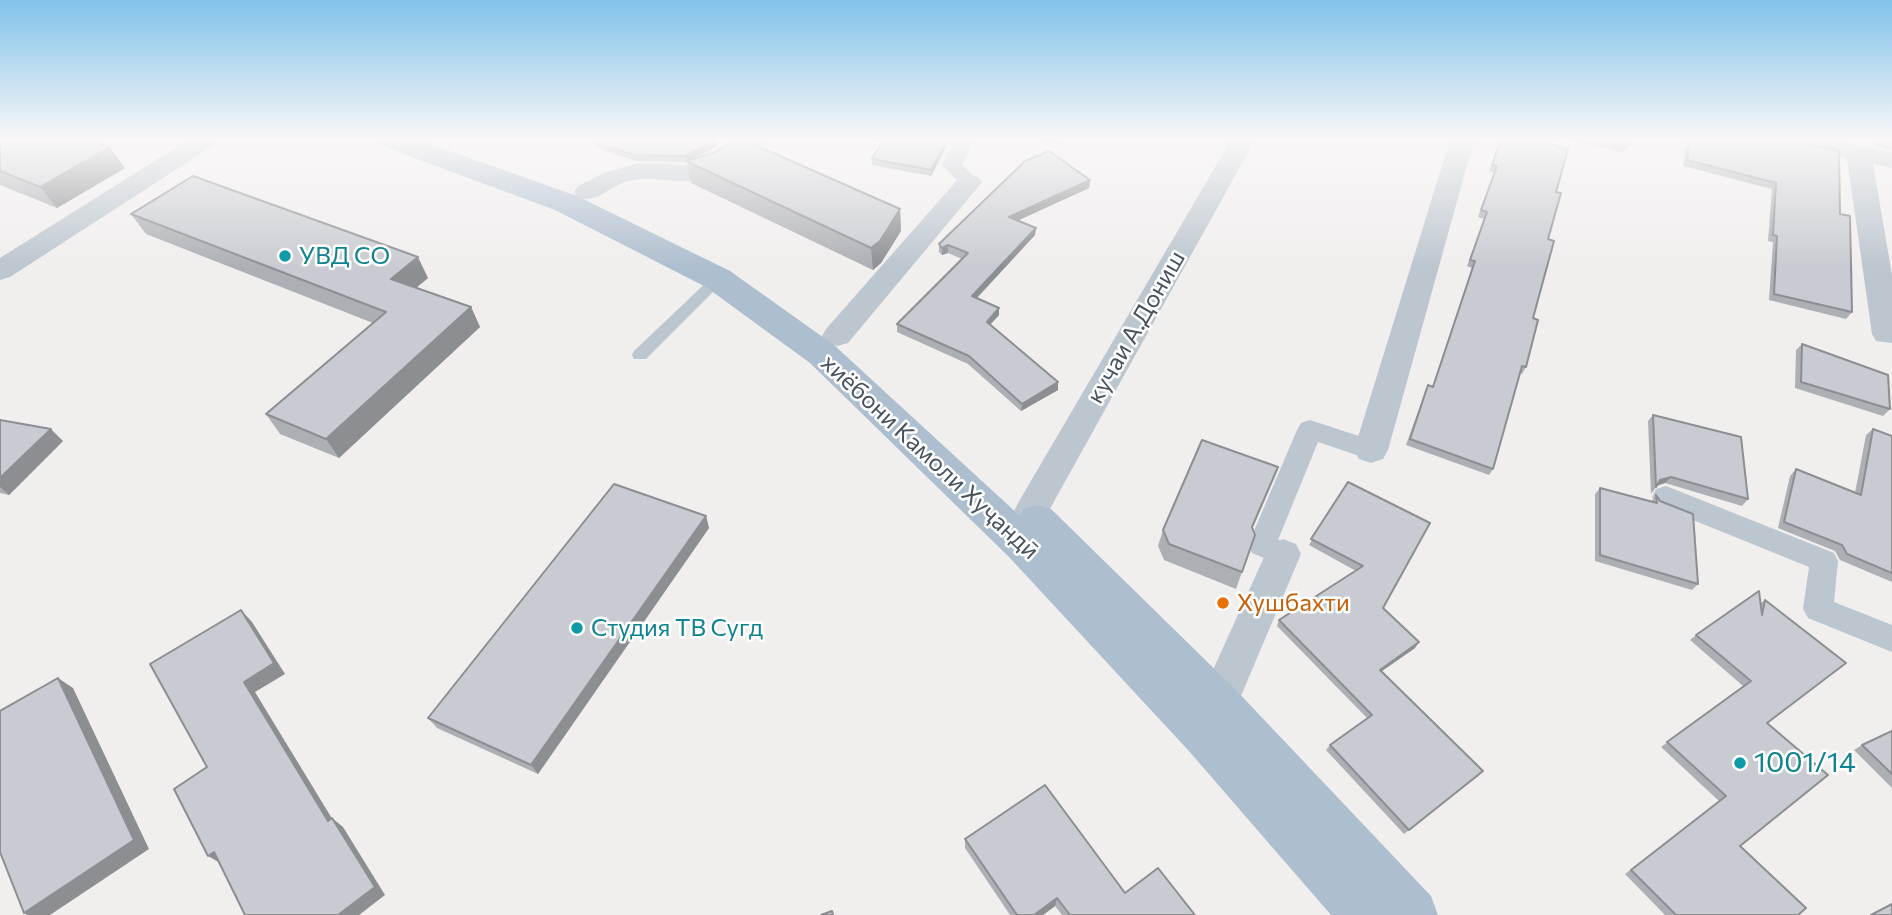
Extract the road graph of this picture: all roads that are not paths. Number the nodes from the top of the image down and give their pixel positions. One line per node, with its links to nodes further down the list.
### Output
1 (969, 182): 13 (street)
2 (138, 183): 10 (street)
3 (508, 183): 11 (main road, хиёбони Камоли Хуҷандӣ)
4 (562, 183): 9 (main road, хиёбони Камоли Хуҷандӣ)
5 (604, 183): 9 (street)
6 (1219, 183): 17 (street, кучаи А.Дониш)
7 (1449, 183): 15 (street)
8 (1863, 183): 12 (street)
9 (587, 192): 13 (main road, хиёбони Камоли Хуҷандӣ)
10 (0, 271)
11 (718, 279): 14 (lane); 21 (main road, хиёбони Камоли Хуҷандӣ)
12 (1886, 334)
13 (837, 336): 17 (main road, хиёбони Камоли Хуҷандӣ)
14 (640, 355)
15 (1371, 450): 18 (street)
16 (1665, 497): 19 (street)
17 (1030, 513): 20 (main road, хиёбони Камоли Хуҷандӣ)
18 (1283, 554): 20 (street)
19 (1892, 639)
20 (1218, 703): 22 (main road, хиёбони Камоли Хуҷандӣ)
21 (1366, 915)
22 (1412, 915)

